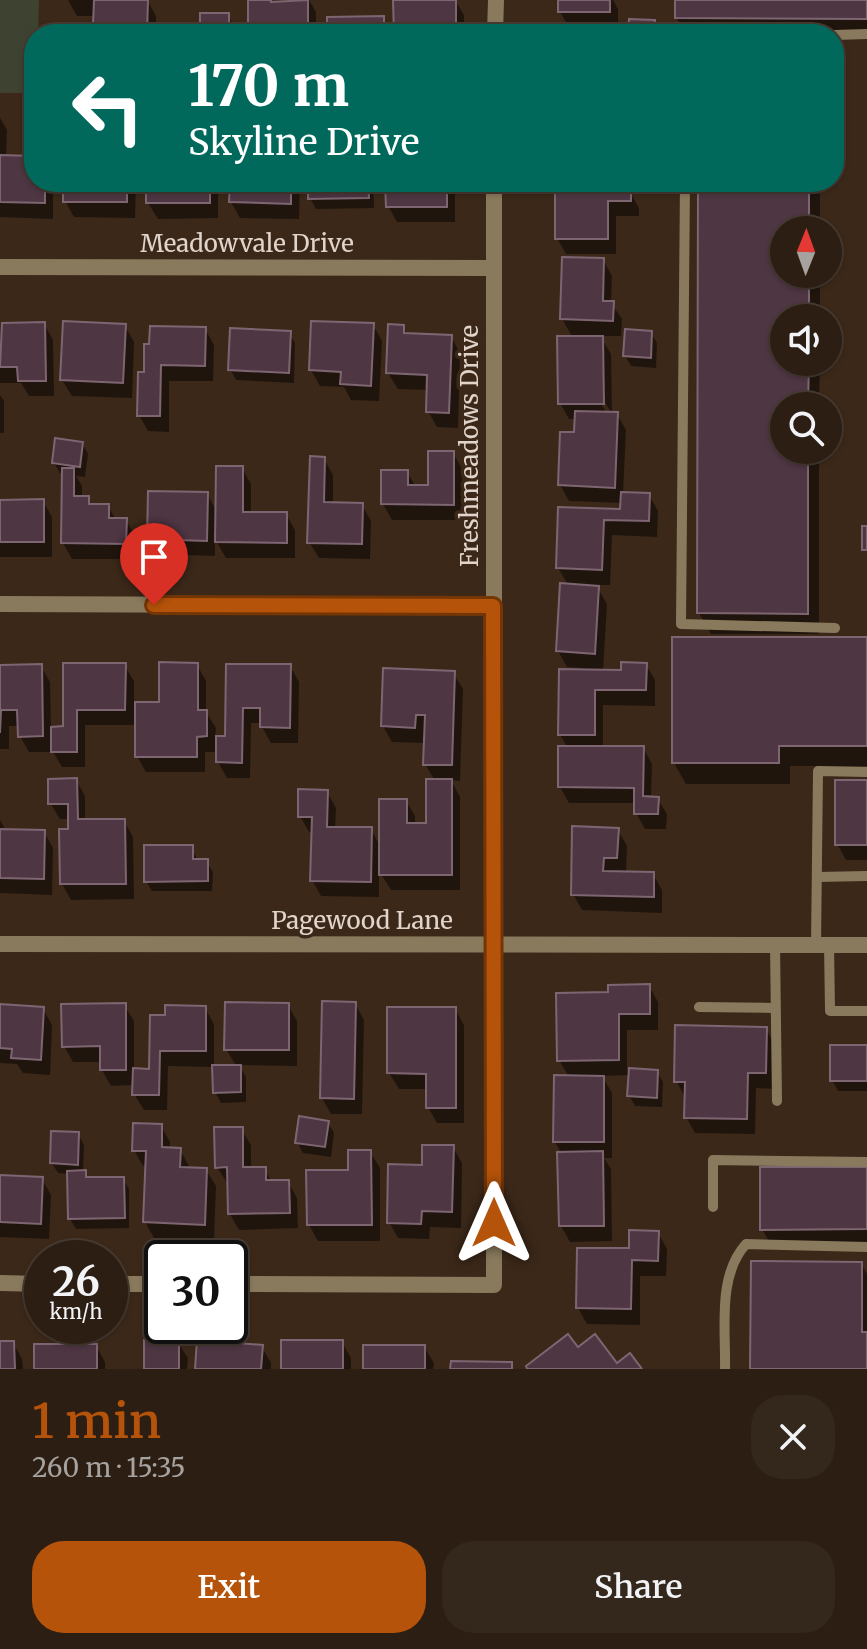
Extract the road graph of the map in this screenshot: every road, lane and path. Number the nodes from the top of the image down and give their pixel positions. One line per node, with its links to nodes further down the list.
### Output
1 (496, 0): 2 (street)
2 (495, 24)
3 (867, 34): 4 (lane)
4 (844, 35)
5 (494, 192): 8 (street, Freshmeadows Drive)
6 (685, 192): 11 (lane)
7 (0, 267): 8 (street, Meadowvale Drive)
8 (493, 268): 10 (street, Freshmeadows Drive)
9 (0, 604): 10 (street)
10 (493, 606): 16 (street, Freshmeadows Drive)
11 (835, 628)
12 (867, 772): 14 (lane)
13 (867, 876): 14 (lane)
14 (817, 877): 18 (lane)
15 (0, 944): 16 (street, Pagewood Lane)
16 (494, 944): 17 (street, Pagewood Lane); 29 (street, Freshmeadows Drive)
17 (775, 944): 18 (street, Pagewood Lane); 21 (lane)
18 (822, 944): 19 (street, Pagewood Lane); 22 (lane)
19 (867, 945)
20 (699, 1007): 21 (lane)
21 (775, 1008): 23 (lane)
22 (867, 1011)
23 (777, 1101)
24 (867, 1162): 25 (lane)
25 (713, 1207)
26 (867, 1247): 30 (lane)
27 (0, 1283): 28 (street)
28 (24, 1284)
29 (248, 1284)
30 (725, 1369)

